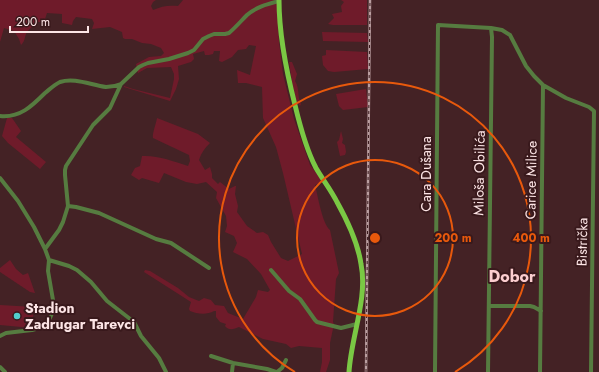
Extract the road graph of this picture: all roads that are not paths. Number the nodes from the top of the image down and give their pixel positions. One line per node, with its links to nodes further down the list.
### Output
1 (279, 0): 3 (street); 16 (main road)
2 (491, 28): 4 (street); 14 (street, Miloša Obilića); 27 (street, Cara Dušana)
3 (121, 84): 5 (street); 7 (street)
4 (544, 85): 15 (street, Carice Milice); 30 (street, Bistrička)
5 (0, 116)
6 (0, 178): 8 (street)
7 (68, 206): 9 (street); 12 (street)
8 (42, 242): 9 (street); 10 (street)
9 (49, 244): 10 (street)
10 (45, 249): 11 (street)
11 (49, 260): 17 (street); 23 (street)
12 (209, 268)
13 (271, 270): 16 (street)
14 (489, 306): 15 (street); 28 (street, Miloša Obilića)
15 (540, 311): 29 (street, Carice Milice)
16 (357, 324): 26 (main road)
17 (0, 336)
18 (211, 356): 20 (street)
19 (286, 360): 25 (street)
20 (233, 363): 24 (street); 25 (street)
21 (0, 367): 22 (street)
22 (5, 372)
23 (166, 372)
24 (232, 372)
25 (277, 372)
26 (349, 372)
27 (435, 372)
28 (488, 372)
29 (540, 372)
30 (591, 372)

